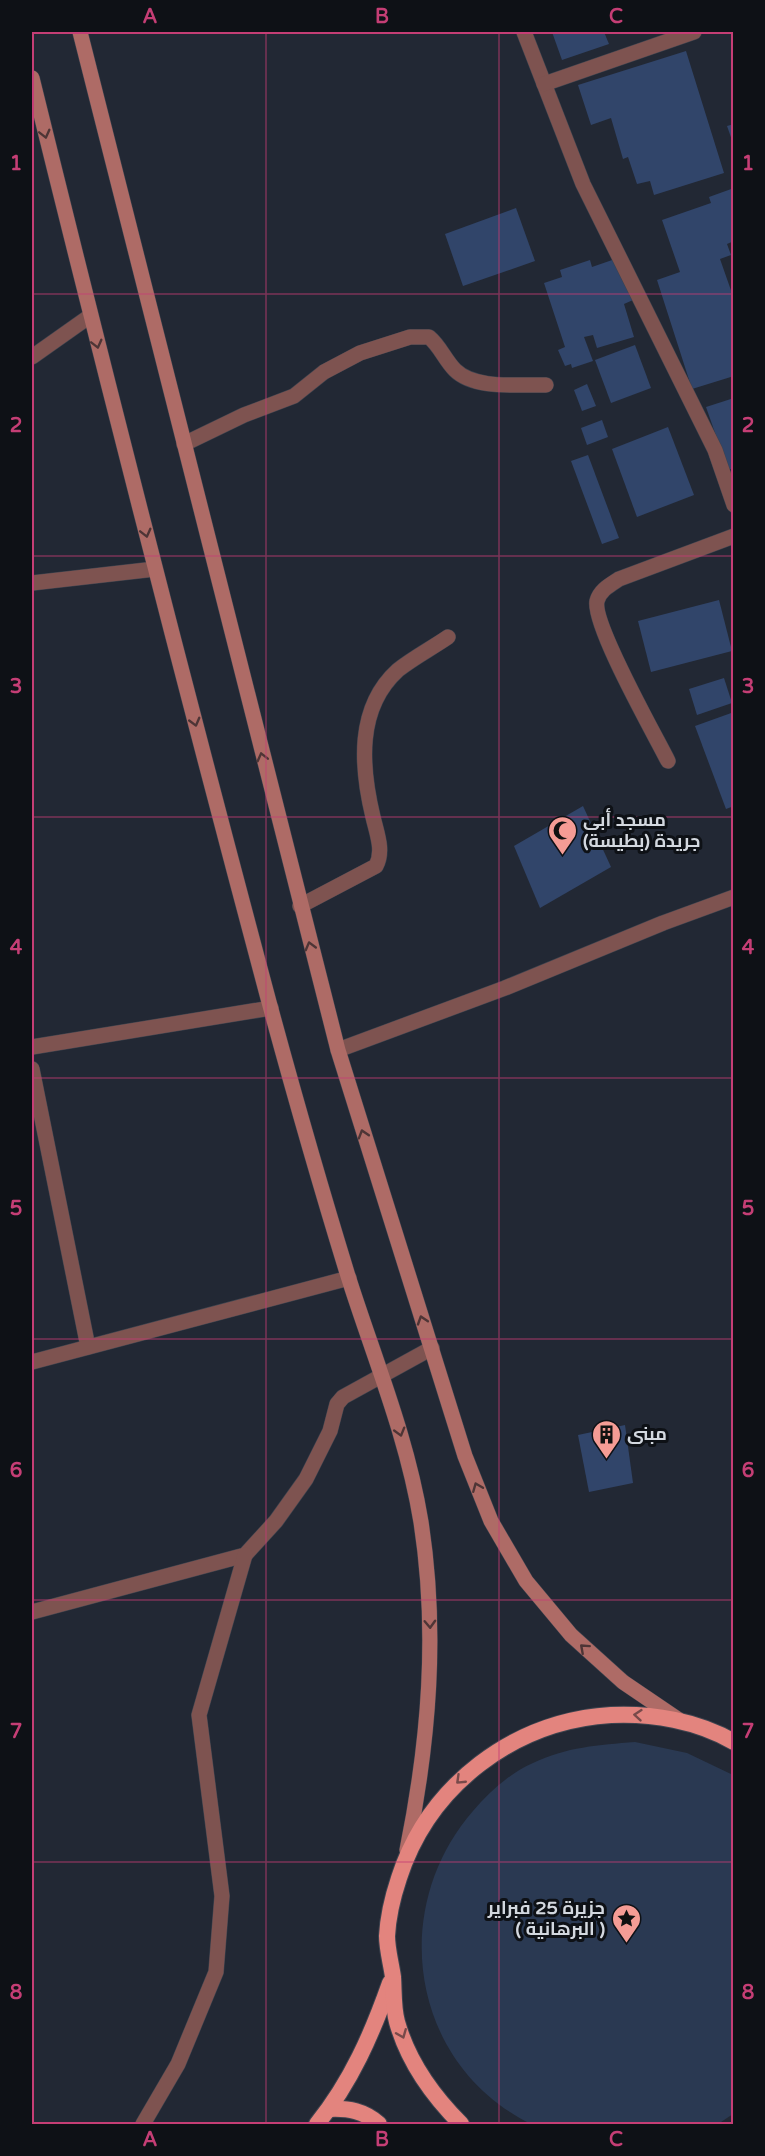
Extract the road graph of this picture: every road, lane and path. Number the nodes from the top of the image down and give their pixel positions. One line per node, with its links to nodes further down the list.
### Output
1 (80, 32): 9 (main road)
2 (524, 32): 5 (street)
3 (694, 32): 5 (street)
4 (32, 78): 6 (main road, one-way to 6)
5 (544, 84): 10 (street)
6 (90, 315): 7 (street); 12 (main road, one-way to 12)
7 (32, 357)
8 (546, 385): 9 (street)
9 (184, 444): 17 (main road, one-way to 9)
10 (734, 505)
11 (734, 536): 15 (street)
12 (155, 569): 13 (street); 18 (main road, one-way to 18)
13 (32, 583)
14 (448, 637): 17 (street)
15 (669, 761)
16 (734, 897): 20 (street)
17 (300, 906): 20 (main road, one-way to 17)
18 (271, 1008): 19 (street); 22 (main road)
19 (32, 1047)
20 (338, 1050): 24 (main road, one-way to 20)
21 (32, 1069): 23 (street)
22 (349, 1278): 23 (street); 26 (main road)
23 (88, 1347): 25 (street)
24 (432, 1348): 26 (street); 29 (main road, one-way to 24)
25 (32, 1362)
26 (384, 1376): 27 (street); 31 (main road, one-way to 31)
27 (245, 1555): 28 (street); 34 (street)
28 (32, 1612)
29 (681, 1721): 30 (highway); 31 (highway, one-way to 31)
30 (734, 1742)
31 (406, 1858): 32 (highway)
32 (393, 1977): 33 (highway); 37 (highway, one-way to 37)
33 (329, 2109): 35 (highway); 36 (highway)
34 (143, 2124)
35 (317, 2124)
36 (379, 2124)
37 (461, 2124)

